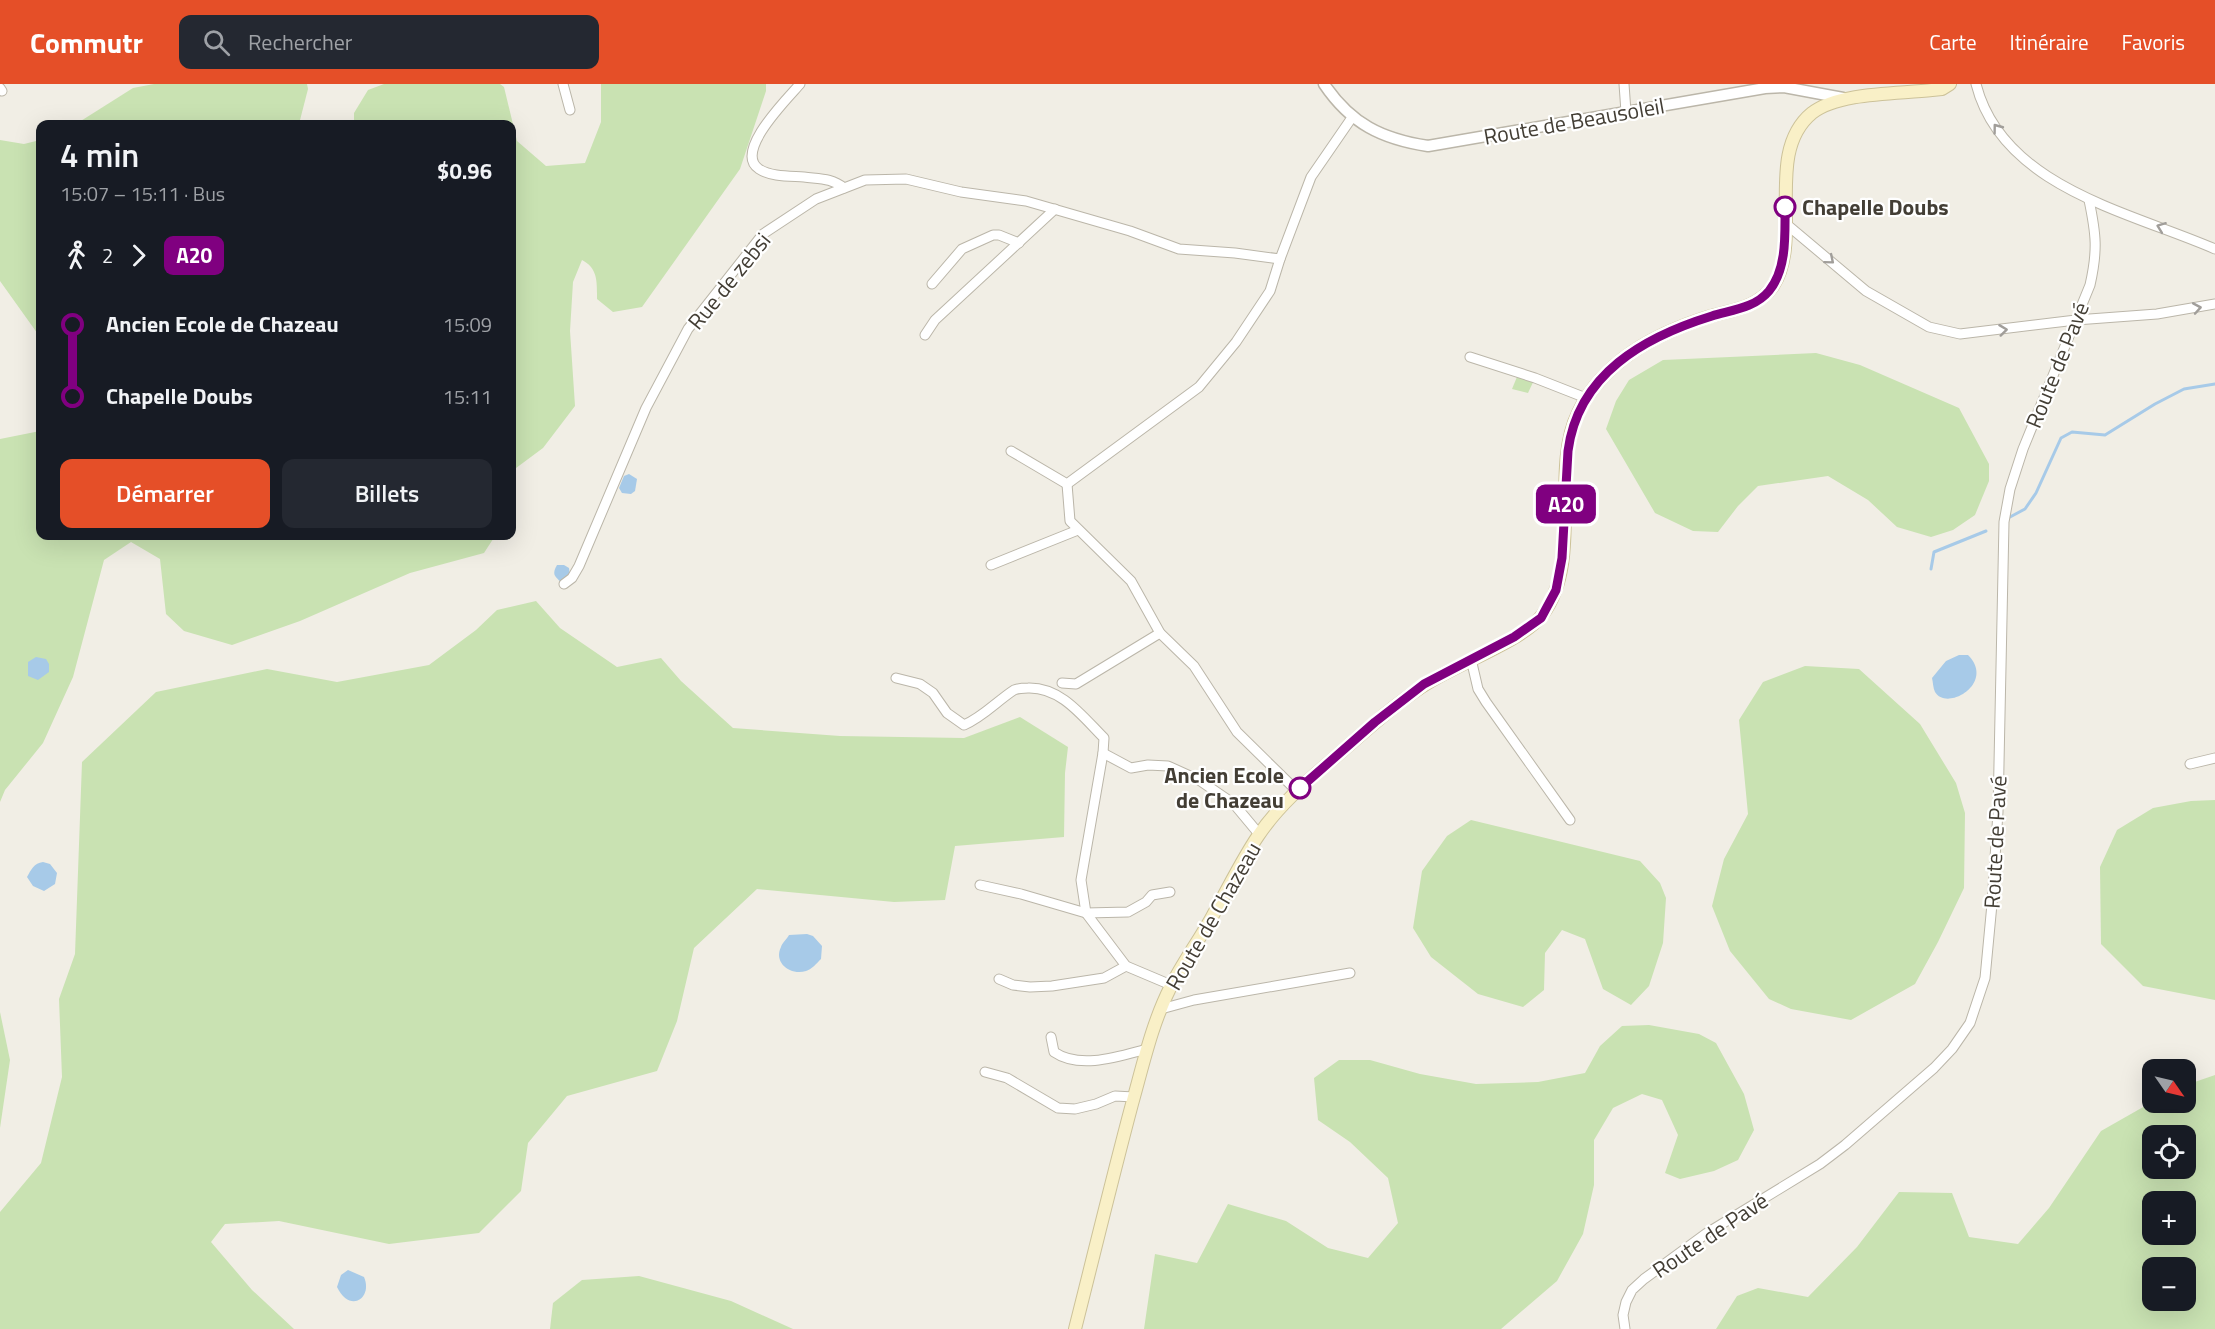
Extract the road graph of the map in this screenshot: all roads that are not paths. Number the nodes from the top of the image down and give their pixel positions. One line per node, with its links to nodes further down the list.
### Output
1 (563, 84): 9 (street)
2 (800, 84): 12 (street)
3 (1324, 84): 11 (street, Route de Beausoleil)
4 (1624, 84): 10 (street)
5 (1950, 84): 8 (main road, Route de Chazeau)
6 (1976, 84): 13 (street, one-way to 6)
7 (1777, 86): 8 (street, Route de Beausoleil); 10 (street, Route de Beausoleil)
8 (1843, 98): 15 (main road, Route de Chazeau)
9 (570, 110)
10 (1626, 112): 11 (street, Route de Beausoleil)
11 (1353, 116): 18 (street)
12 (844, 188): 14 (street, Rue de zebsi); 29 (street, Rue de zebsi)
13 (2089, 200): 17 (street, one-way to 13); 21 (street, Route de Pavé)
14 (1054, 209): 16 (street); 18 (street, Rue de zebsi)
15 (1785, 223): 21 (street, one-way to 21); 24 (main road, Route de Chazeau)
16 (1019, 243): 19 (street); 22 (street)
17 (2215, 249)
18 (1280, 259): 26 (street)
19 (932, 284)
20 (2215, 304): 21 (street, one-way to 20)
21 (2076, 320): 53 (street, Route de Pavé)
22 (925, 335)
23 (1470, 357): 24 (street)
24 (1586, 398): 31 (main road, Route de Chazeau)
25 (1011, 451): 26 (street)
26 (1067, 484): 27 (street)
27 (1078, 530): 28 (street); 30 (street)
28 (991, 565)
29 (564, 584)
30 (1160, 633): 33 (street); 37 (street)
31 (1471, 659): 37 (main road, Route de Chazeau); 38 (street)
32 (896, 678): 34 (street)
33 (1062, 683)
34 (1103, 753): 39 (street); 42 (street)
35 (2215, 758): 36 (street)
36 (2190, 764)
37 (1297, 790): 39 (main road, Route de Chazeau)
38 (1570, 820)
39 (1259, 834): 46 (main road, Route de Chazeau)
40 (980, 885): 42 (street)
41 (1170, 892): 42 (street)
42 (1086, 913): 43 (street)
43 (1126, 966): 45 (street); 46 (street)
44 (1350, 973): 47 (street)
45 (999, 979)
46 (1171, 985): 47 (main road, Route de Chazeau)
47 (1161, 1009): 49 (main road, Route de Chazeau)
48 (1051, 1037): 49 (street)
49 (1148, 1050): 51 (main road, Route de Chazeau)
50 (985, 1072): 51 (street)
51 (1134, 1097): 52 (main road, Route de Chazeau)
52 (1074, 1329)
53 (1625, 1329)

